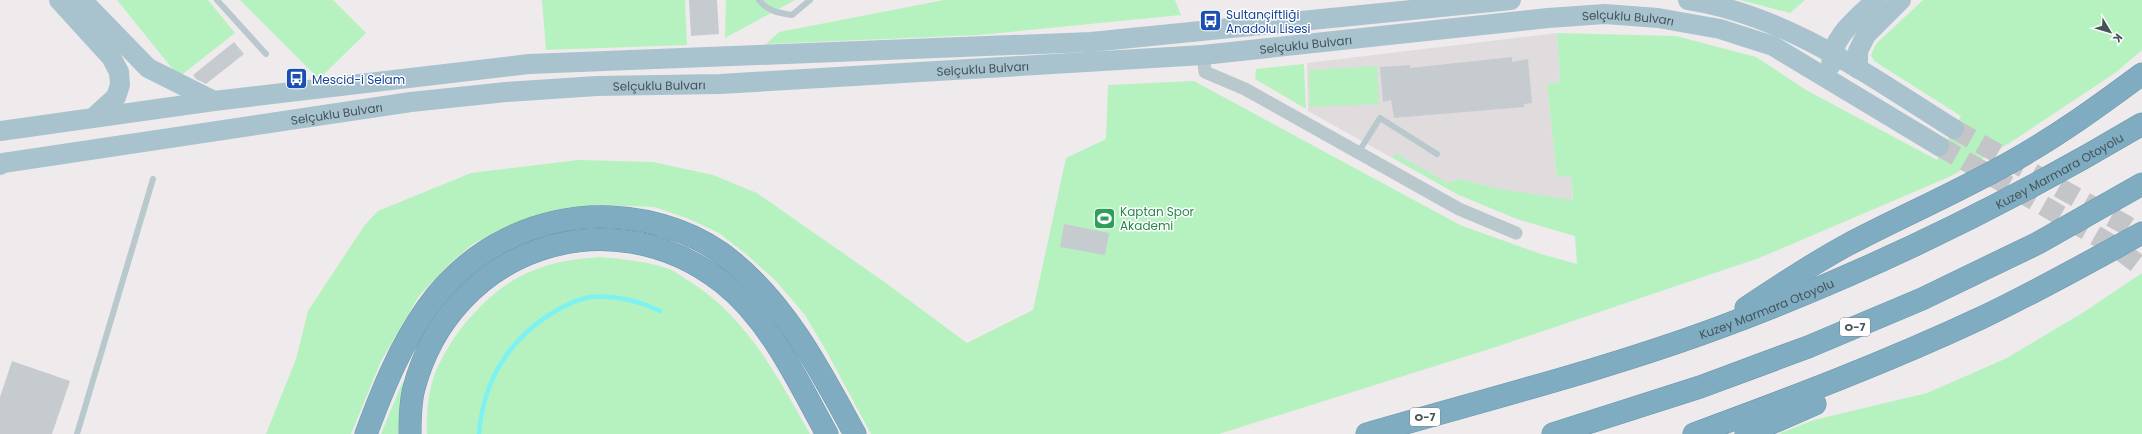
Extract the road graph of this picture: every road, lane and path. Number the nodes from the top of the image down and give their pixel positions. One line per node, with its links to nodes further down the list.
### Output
1 (59, 0): 17 (main road)
2 (82, 0): 16 (main road)
3 (217, 0): 11 (lane)
4 (759, 0): 5 (lane)
5 (810, 0)
6 (1511, 0): 16 (main road, Selçuklu Bulvarı)
7 (1688, 0): 10 (main road)
8 (1876, 0): 10 (main road)
9 (1901, 0): 13 (main road)
10 (1832, 53): 13 (main road); 15 (main road)
11 (266, 54)
12 (1203, 56): 15 (main road, Selçuklu Bulvarı); 22 (street); 24 (main road, Selçuklu Bulvarı)
13 (1858, 69): 19 (main road)
14 (2142, 74): 29 (highway)
15 (1836, 85): 21 (main road, Selçuklu Bulvarı)
16 (214, 102): 17 (main road, Selçuklu Bulvarı)
17 (93, 118): 20 (main road, Selçuklu Bulvarı)
18 (2142, 124): 29 (highway, Kuzey Marmara Otoyolu / O-7)
19 (1954, 129)
20 (0, 131)
21 (1939, 146)
22 (1358, 153): 23 (lane); 27 (street)
23 (1437, 154)
24 (0, 165)
25 (153, 179): 31 (lane)
26 (2142, 184): 37 (highway, O-7)
27 (1516, 233)
28 (2142, 233): 30 (highway)
29 (1716, 329): 36 (highway, Kuzey Marmara Otoyolu / O-7)
30 (1912, 349): 38 (highway); 39 (highway)
31 (77, 434)
32 (366, 434): 35 (highway)
33 (410, 434): 34 (highway)
34 (827, 434)
35 (854, 434)
36 (1367, 434)
37 (1553, 434)
38 (1694, 434)
39 (1746, 434)

